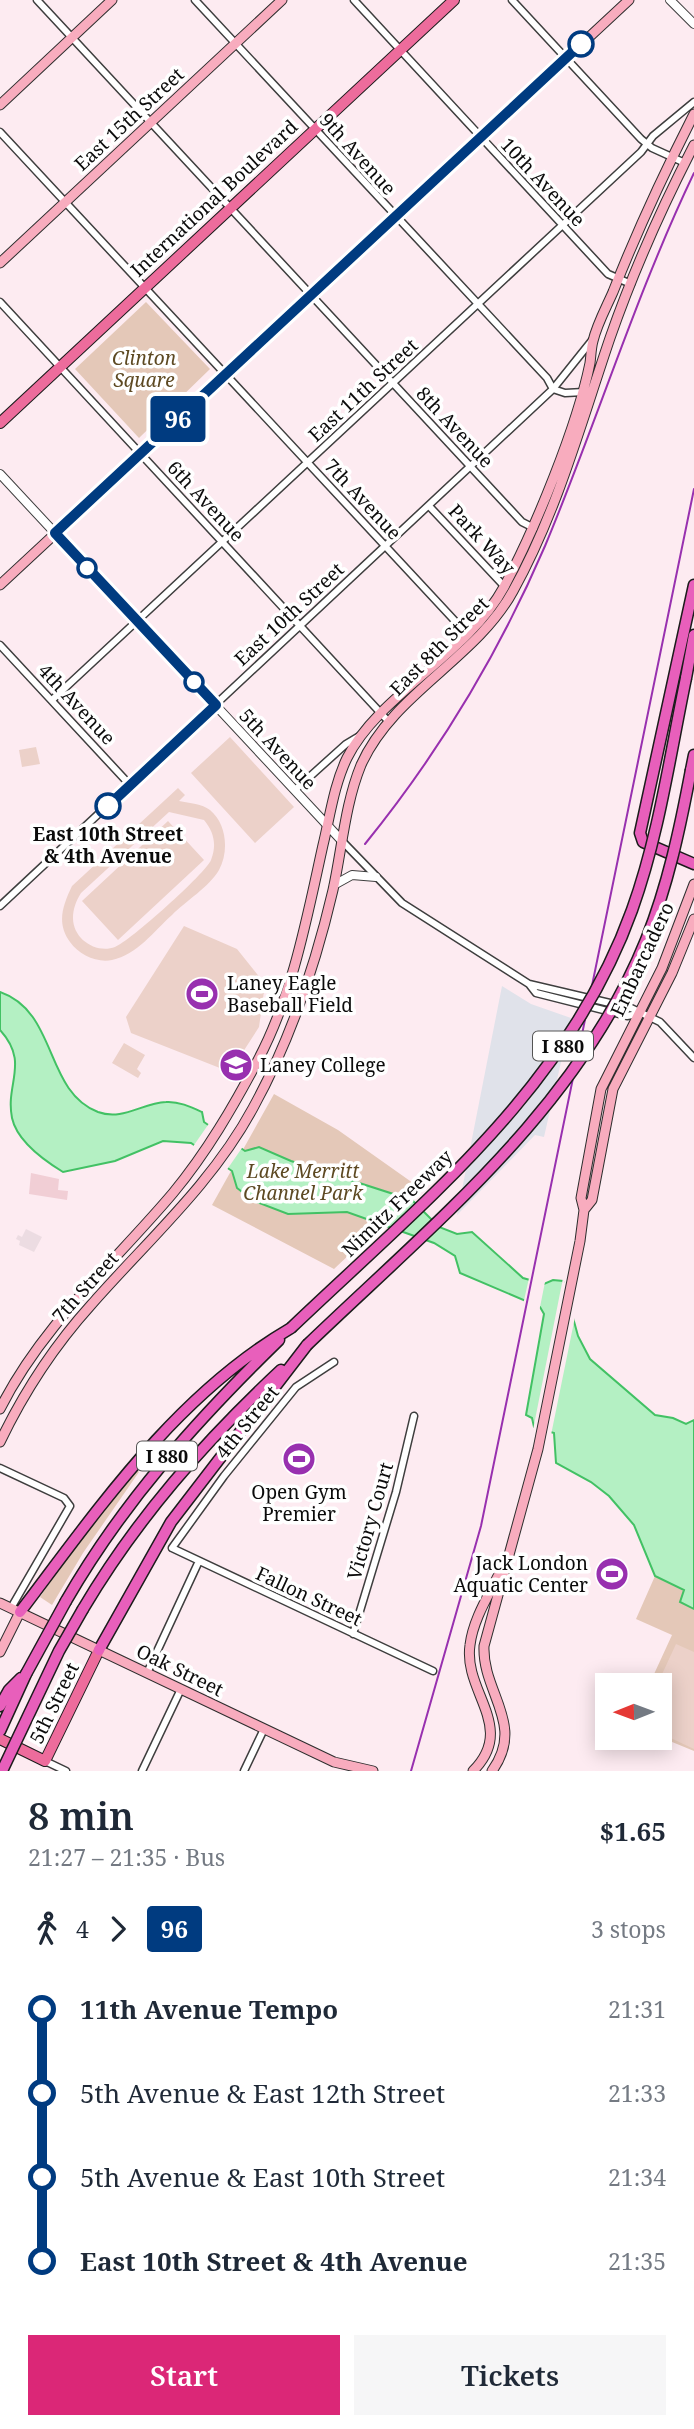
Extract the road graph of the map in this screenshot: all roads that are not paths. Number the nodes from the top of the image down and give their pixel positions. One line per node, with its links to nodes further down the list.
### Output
1 (37, 0): 11 (street, 8th Avenue)
2 (112, 0): 11 (main road)
3 (195, 0): 12 (street, 9th Avenue)
4 (282, 0): 12 (main road, East 15th Street)
5 (354, 0): 13 (street, 10th Avenue)
6 (454, 0): 13 (main road, International Boulevard)
7 (512, 0): 14 (street)
8 (629, 0): 14 (main road)
9 (670, 0): 10 (street)
10 (694, 24)
11 (72, 38): 16 (main road); 18 (street, 8th Avenue)
12 (235, 44): 18 (main road, East 15th Street); 19 (street, 9th Avenue)
13 (400, 50): 19 (main road, International Boulevard); 21 (street, 10th Avenue)
14 (566, 58): 21 (main road); 22 (street)
15 (694, 102): 22 (street, East 11th Street)
16 (0, 104)
17 (694, 114): 24 (main road, East 8th Street)
18 (150, 122): 26 (main road, East 15th Street); 27 (street, 8th Avenue)
19 (314, 129): 27 (main road, International Boulevard); 28 (street, 9th Avenue)
20 (0, 132): 26 (street, 7th Avenue)
21 (481, 138): 28 (main road); 29 (street, 10th Avenue)
22 (648, 144): 24 (street); 29 (street, East 11th Street)
23 (694, 145): 25 (main road, East 8th Street)
24 (672, 157): 25 (street); 31 (main road, East 8th Street)
25 (685, 163): 32 (main road, East 8th Street)
26 (65, 202): 30 (main road, East 15th Street); 33 (street, 7th Avenue)
27 (230, 209): 33 (main road, International Boulevard); 34 (street, 8th Avenue)
28 (395, 217): 34 (main road); 36 (street, 9th Avenue)
29 (562, 226): 31 (street, 10th Avenue); 36 (street, East 11th Street)
30 (0, 263)
31 (618, 278): 32 (street, 10th Avenue); 37 (main road, East 8th Street)
32 (631, 284): 41 (main road, East 8th Street)
33 (144, 288): 38 (main road, International Boulevard); 39 (street, 7th Avenue)
34 (310, 296): 39 (main road); 40 (street, 8th Avenue)
35 (0, 302): 38 (street, 6th Avenue)
36 (477, 305): 40 (street, East 11th Street); 42 (street, 9th Avenue)
37 (593, 339): 42 (street, East 10th Street); 43 (main road, East 8th Street)
38 (59, 366): 44 (main road, International Boulevard); 45 (street, 6th Avenue)
39 (225, 375): 45 (main road); 46 (street, 7th Avenue)
40 (393, 383): 46 (street, East 11th Street); 47 (street, 8th Avenue)
41 (595, 387): 43 (street); 50 (main road, East 8th Street)
42 (553, 389): 43 (street); 47 (street, East 10th Street)
43 (582, 392): 50 (main road, East 8th Street)
44 (0, 423)
45 (140, 454): 51 (main road); 52 (street, 6th Avenue)
46 (308, 462): 52 (street, East 11th Street); 53 (street, 7th Avenue)
47 (471, 467): 49 (street, East 10th Street); 50 (street, 8th Avenue)
48 (0, 474): 51 (street, 5th Avenue)
49 (429, 506): 53 (street, East 10th Street); 56 (street, Park Way)
50 (536, 529): 56 (main road, East 8th Street)
51 (55, 533): 54 (main road); 57 (street, 5th Avenue)
52 (222, 542): 57 (street, East 11th Street); 58 (street, 6th Avenue)
53 (385, 546): 58 (street, East 10th Street); 60 (street, 7th Avenue)
54 (0, 585)
55 (694, 585): 72 (highway)
56 (508, 589): 60 (main road, East 8th Street)
57 (136, 622): 62 (street, East 11th Street); 63 (street, 5th Avenue)
58 (300, 625): 63 (street, East 10th Street); 64 (street, 6th Avenue)
59 (694, 635): 84 (highway, Nimitz Freeway / I 880, bridge)
60 (471, 638): 64 (main road, East 8th Street); 65 (main road, East 8th Street)
61 (0, 645): 62 (street, 4th Avenue)
62 (52, 701): 68 (street, 4th Avenue)
63 (216, 705): 68 (street, East 10th Street); 69 (street, 5th Avenue)
64 (382, 714): 65 (street, 6th Avenue); 66 (main road, East 8th Street)
65 (389, 722): 71 (main road, East 8th Street)
66 (362, 734): 69 (street, East 8th Street); 70 (main road, East 8th Street)
67 (694, 755): 85 (highway, Nimitz Freeway / I 880, bridge)
68 (130, 785): 76 (street, East 10th Street)
69 (295, 790): 70 (street, 5th Avenue)
70 (328, 825): 71 (street, 5th Avenue); 81 (main road, East 8th Street)
71 (342, 841): 73 (street, 5th Avenue); 74 (main road, East 8th Street)
72 (694, 864)
73 (376, 877): 74 (street); 78 (street, 5th Avenue)
74 (334, 885): 82 (main road, East 8th Street)
75 (693, 888): 78 (main road, Embarcadero)
76 (0, 906)
77 (694, 919): 79 (main road, Embarcadero)
78 (638, 1014): 79 (street, 5th Avenue); 83 (main road, Embarcadero)
79 (650, 1017): 80 (street, 5th Avenue); 83 (main road, Embarcadero)
80 (694, 1058)
81 (199, 1159): 87 (main road, 7th Street)
82 (214, 1168): 89 (main road, 7th Street)
83 (584, 1210): 92 (main road, Embarcadero)
84 (291, 1328): 95 (highway); 101 (highway, Nimitz Freeway / I 880, bridge)
85 (307, 1345): 97 (highway); 109 (highway, Nimitz Freeway / I 880, bridge)
86 (334, 1362): 91 (street, 4th Street)
87 (0, 1409)
88 (414, 1416): 96 (street, Victory Court)
89 (0, 1442)
90 (0, 1468): 95 (street)
91 (172, 1548): 93 (street, Fallon Street)
92 (506, 1559): 114 (main road); 115 (main road)
93 (200, 1562): 96 (street, Fallon Street); 100 (street)
94 (0, 1603): 95 (main road, Oak Street)
95 (15, 1610): 97 (main road, Oak Street); 98 (main road)
96 (353, 1634): 99 (street, Fallon Street)
97 (99, 1650): 100 (main road, Oak Street); 107 (main road, 5th Street)
98 (0, 1652)
99 (433, 1671)
100 (147, 1673): 102 (main road, Oak Street)
101 (26, 1674): 103 (highway); 105 (highway, Nimitz Freeway / I 880)
102 (181, 1689): 104 (main road, Oak Street); 111 (street)
103 (0, 1706)
104 (264, 1729): 108 (main road, Oak Street); 112 (street)
105 (0, 1731)
106 (0, 1740): 107 (main road)
107 (43, 1766): 110 (street)
108 (346, 1769): 113 (main road, Oak Street)
109 (2, 1771)
110 (66, 1771)
111 (142, 1771)
112 (244, 1771)
113 (373, 1771)
114 (473, 1771)
115 (492, 1771)

